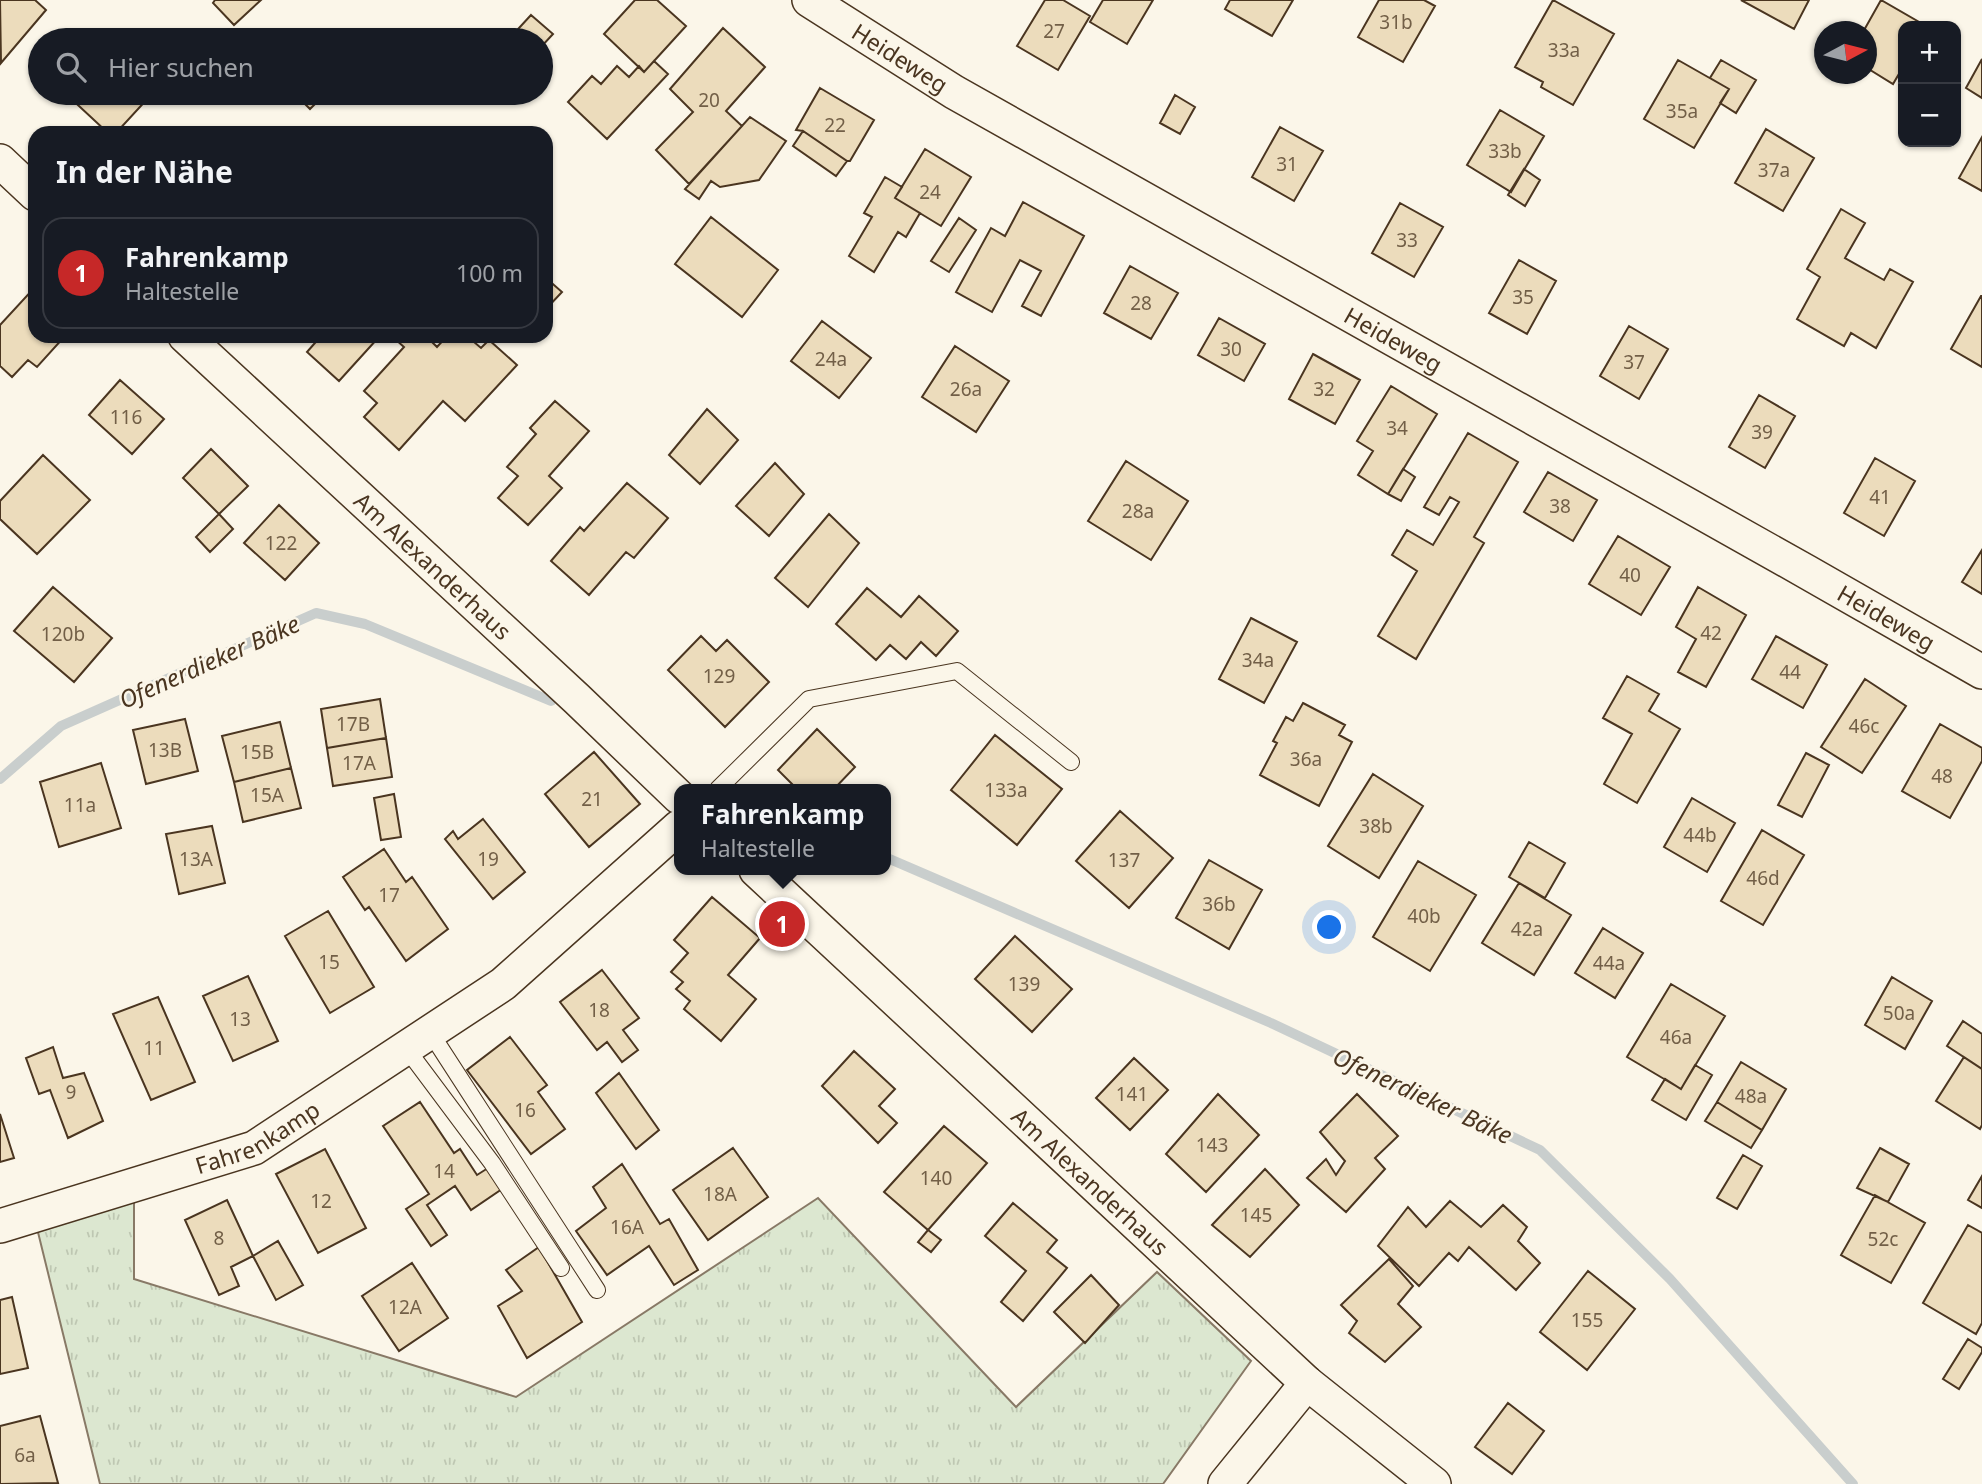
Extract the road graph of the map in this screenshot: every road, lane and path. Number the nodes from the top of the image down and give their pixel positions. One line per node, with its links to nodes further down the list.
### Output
1 (808, 0): 5 (street, Heideweg)
2 (0, 161): 3 (street)
3 (28, 187)
4 (193, 343): 8 (street, Am Alexanderhaus)
5 (1982, 672)
6 (1071, 762): 7 (lane)
7 (723, 784)
8 (674, 792)
9 (674, 831): 11 (street, Fahrenkamp)
10 (761, 875): 15 (street, Am Alexanderhaus)
11 (418, 1040): 12 (street, Fahrenkamp); 13 (lane); 14 (lane)
12 (0, 1226)
13 (561, 1268)
14 (597, 1290)
15 (1307, 1383): 16 (street); 17 (street, Am Alexanderhaus)
16 (1225, 1484)
17 (1434, 1484)

